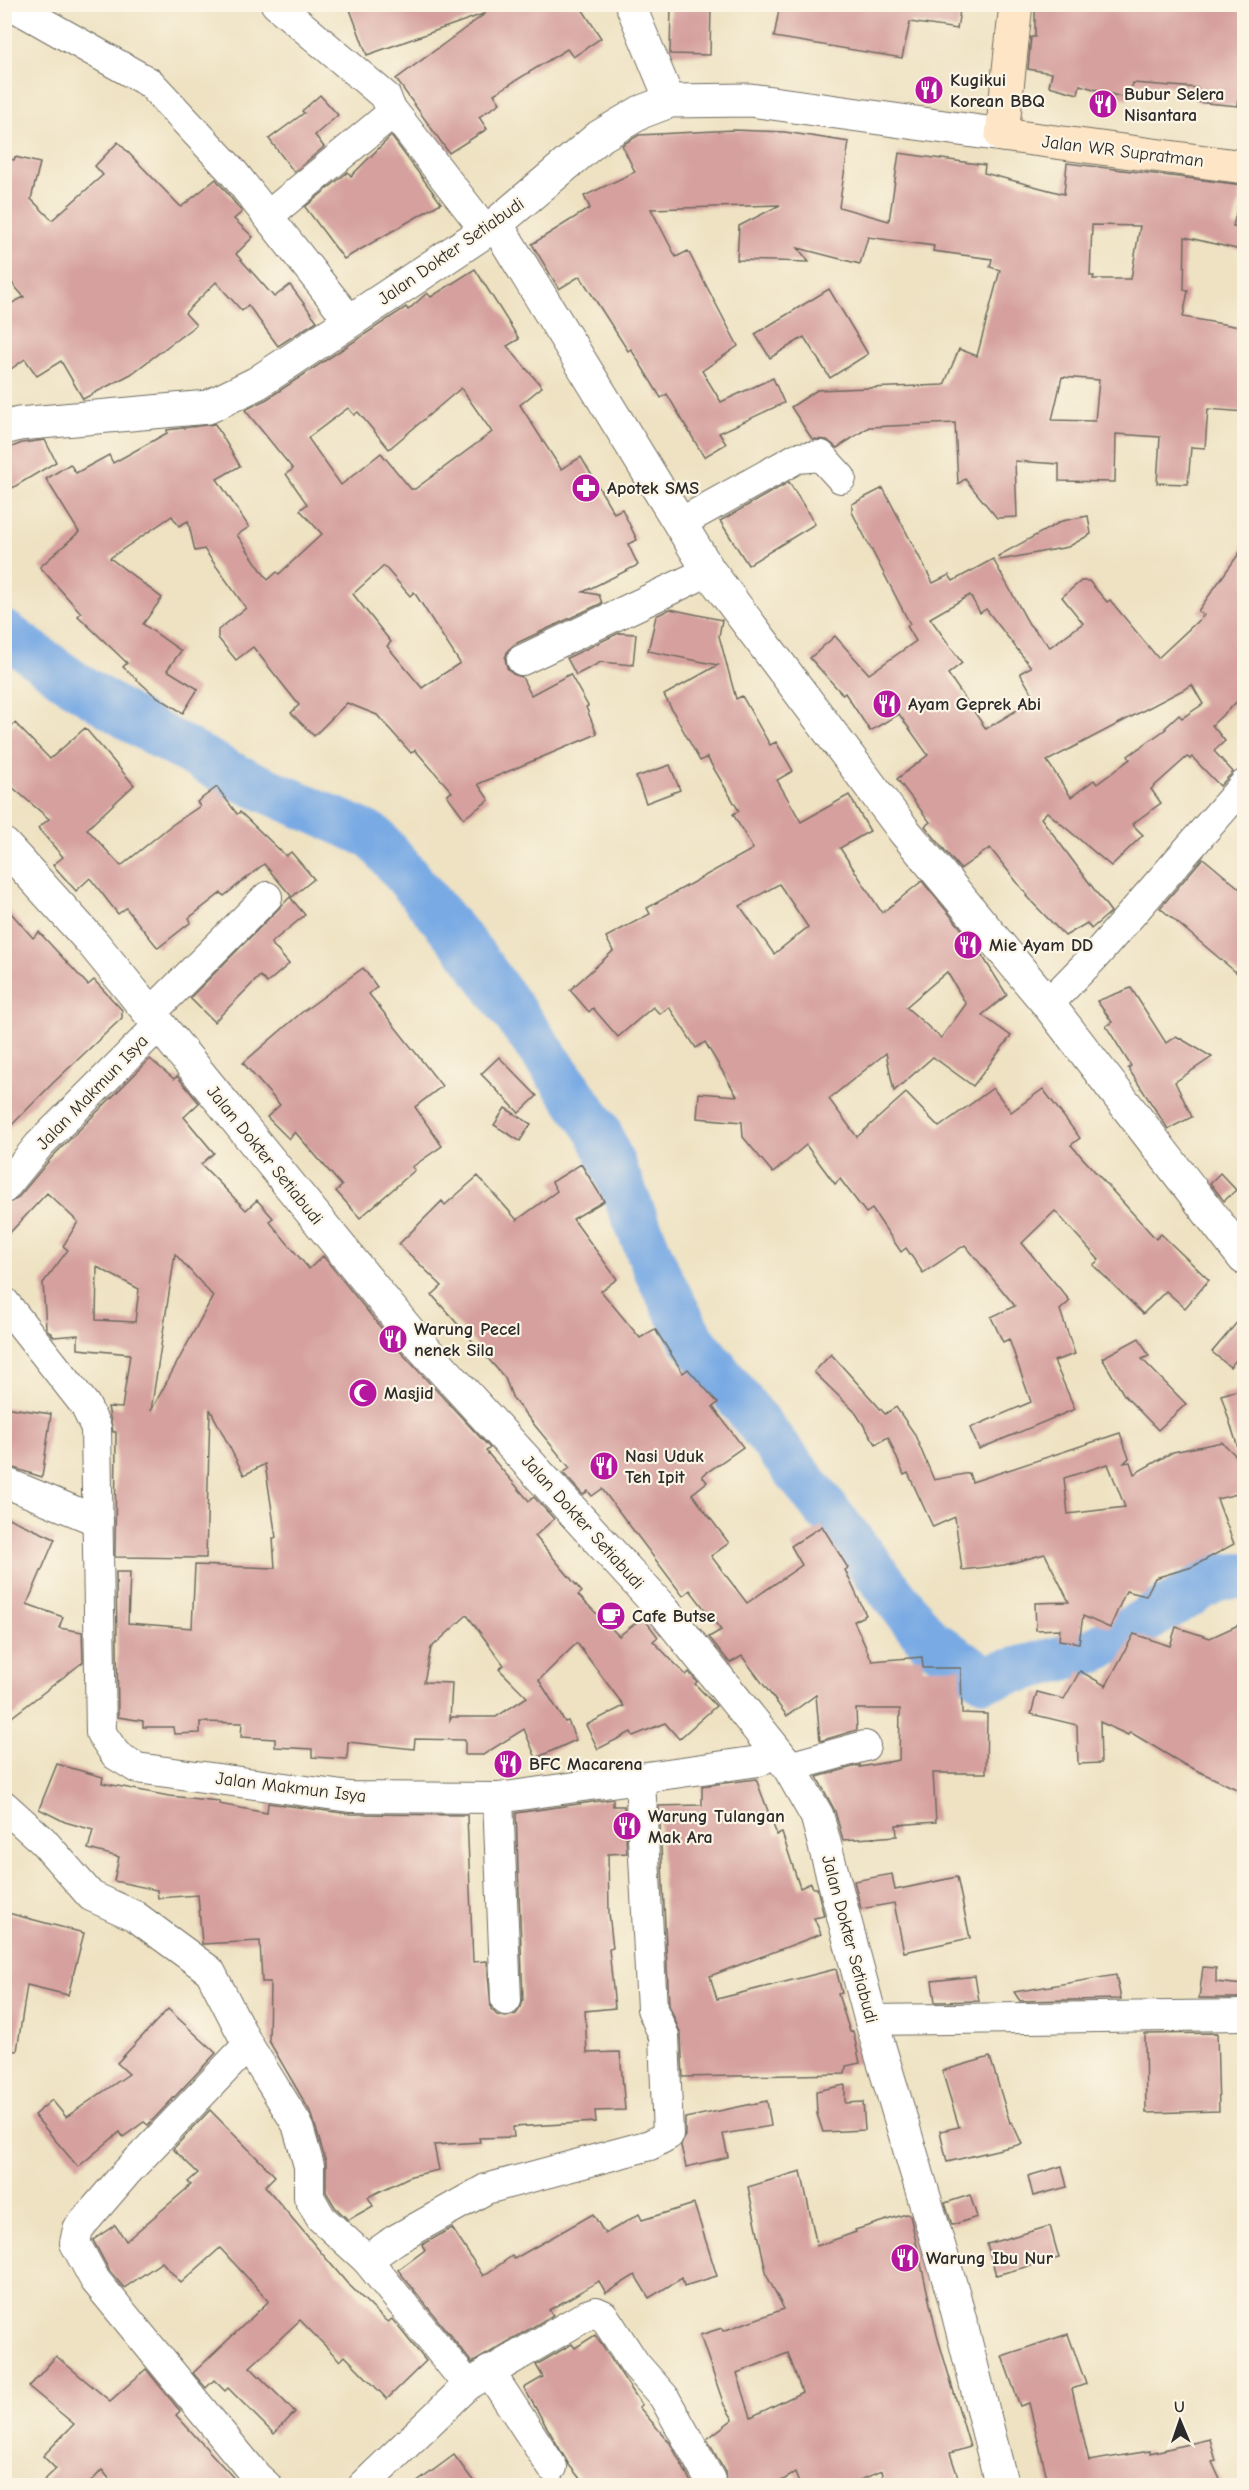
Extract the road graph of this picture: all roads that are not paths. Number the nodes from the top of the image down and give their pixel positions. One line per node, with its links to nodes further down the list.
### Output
1 (276, 4): 6 (street)
2 (630, 4): 5 (street)
3 (1016, 4): 7 (main road)
4 (4, 8): 9 (street)
5 (670, 101): 7 (street, Jalan Dokter Setiabudi); 10 (street, Jalan Dokter Setiabudi)
6 (392, 110): 9 (street); 10 (street)
7 (1002, 135): 8 (main road, Jalan WR Supratman)
8 (1245, 166)
9 (268, 216): 11 (street)
10 (491, 227): 11 (street, Jalan Dokter Setiabudi); 14 (street)
11 (350, 321): 12 (street, Jalan Dokter Setiabudi)
12 (4, 428)
13 (841, 478): 14 (street)
14 (680, 523): 15 (street)
15 (709, 571): 16 (street); 20 (street)
16 (522, 660)
17 (1245, 785): 20 (street)
18 (4, 845): 21 (street, Jalan Dokter Setiabudi)
19 (267, 897): 21 (street, Jalan Makmun Isya)
20 (1048, 1004): 23 (street)
21 (154, 1019): 22 (street, Jalan Makmun Isya); 28 (street, Jalan Dokter Setiabudi)
22 (4, 1188)
23 (1245, 1258)
24 (4, 1302): 26 (street, Jalan Makmun Isya)
25 (4, 1482): 26 (street)
26 (98, 1521): 30 (street, Jalan Makmun Isya)
27 (865, 1746): 28 (street, Jalan Makmun Isya)
28 (782, 1759): 29 (street, Jalan Makmun Isya); 34 (street, Jalan Dokter Setiabudi)
29 (640, 1780): 30 (street, Jalan Makmun Isya); 36 (street)
30 (498, 1798): 32 (street)
31 (4, 1806): 35 (street)
32 (506, 2000)
33 (1245, 2015): 34 (street)
34 (871, 2020): 42 (street, Jalan Dokter Setiabudi)
35 (248, 2045): 36 (street); 40 (street)
36 (367, 2260): 37 (street)
37 (478, 2378): 38 (street); 39 (street); 41 (street)
38 (552, 2467)
39 (710, 2480)
40 (257, 2482)
41 (363, 2486)
42 (1002, 2486)

